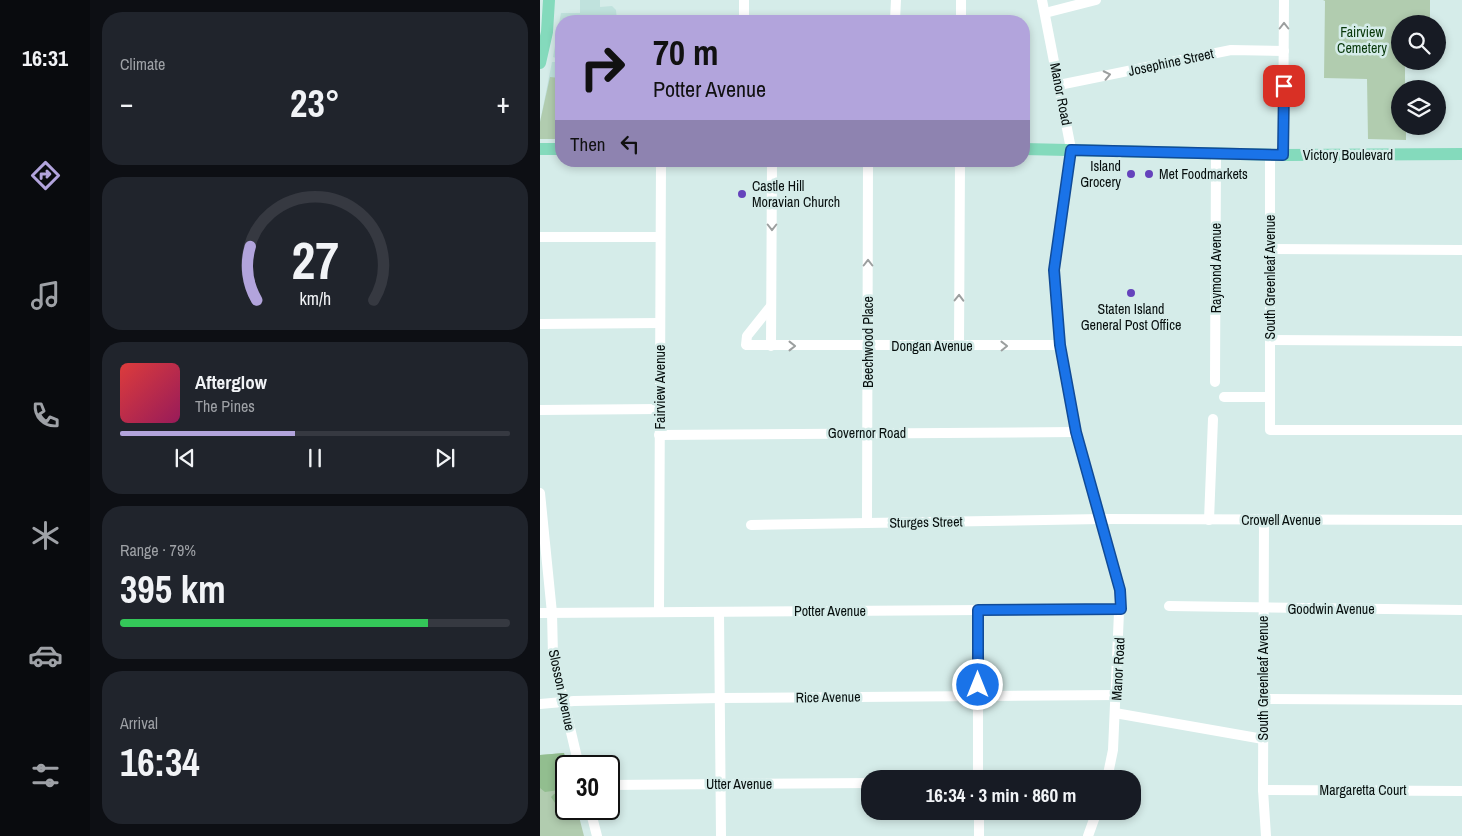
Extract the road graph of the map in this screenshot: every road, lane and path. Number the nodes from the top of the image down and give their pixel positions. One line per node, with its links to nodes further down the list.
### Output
1 (549, 0): 13 (main road)
2 (744, 0): 9 (street)
3 (896, 0): 10 (street)
4 (961, 0): 11 (street)
5 (1042, 0): 8 (street, Manor Road)
6 (1096, 0): 8 (street)
7 (1284, 0): 12 (street, South Greenleaf Avenue, one-way to 7)
8 (1045, 13): 14 (street, Manor Road)
9 (744, 15)
10 (895, 15)
11 (961, 15)
12 (1284, 51): 14 (street, Josephine Street, one-way to 12); 21 (street, South Greenleaf Avenue)
13 (540, 63)
14 (1059, 85): 18 (street, Manor Road)
15 (540, 149): 16 (main road)
16 (555, 149)
17 (1030, 149): 18 (main road, Victory Boulevard)
18 (1071, 150): 19 (main road, Victory Boulevard); 35 (street, Manor Road)
19 (1216, 154): 21 (main road, Victory Boulevard); 39 (street, Raymond Avenue)
20 (1462, 154): 21 (main road, Victory Boulevard)
21 (1276, 155): 28 (street, South Greenleaf Avenue)
22 (661, 167): 27 (street, Fairview Avenue)
23 (772, 167): 30 (street, one-way to 30)
24 (868, 167): 38 (street, Beechwood Place, one-way to 24)
25 (960, 167): 37 (street, one-way to 25)
26 (540, 237): 27 (street)
27 (660, 237): 31 (street, Fairview Avenue)
28 (1271, 249): 29 (street); 33 (street, South Greenleaf Avenue)
29 (1462, 250)
30 (771, 306): 36 (street); 36 (street, Dongan Avenue)
31 (660, 323): 32 (street); 42 (street, Fairview Avenue)
32 (540, 324)
33 (1270, 340): 34 (street); 41 (street, South Greenleaf Avenue)
34 (1462, 340)
35 (1060, 345): 37 (street, Dongan Avenue, one-way to 35); 46 (street, Manor Road)
36 (771, 346): 38 (street, Dongan Avenue, one-way to 38)
37 (959, 346): 38 (street, Dongan Avenue)
38 (868, 347): 47 (street, Beechwood Place)
39 (1215, 382)
40 (1224, 397): 41 (street)
41 (1270, 397): 45 (street, South Greenleaf Avenue)
42 (660, 409): 43 (street); 48 (street, Fairview Avenue)
43 (540, 410)
44 (1213, 418): 52 (street)
45 (1462, 430)
46 (1076, 432): 47 (street, Governor Road); 51 (street, Manor Road)
47 (867, 433): 48 (street, Governor Road); 55 (street, Beechwood Place)
48 (659, 435): 62 (street, Fairview Avenue)
49 (540, 493): 50 (street, Slosson Avenue)
50 (541, 512): 65 (street, Slosson Avenue)
51 (1101, 520): 52 (street, Crowell Avenue); 55 (street, Sturges Street); 58 (street, Manor Road)
52 (1209, 520): 53 (street, Crowell Avenue)
53 (1264, 520): 54 (street, Crowell Avenue); 59 (street, South Greenleaf Avenue)
54 (1462, 520)
55 (867, 523): 56 (street, Sturges Street)
56 (752, 525)
57 (1169, 606): 59 (street, Goodwin Avenue)
58 (1121, 609): 60 (street, Potter Avenue); 66 (street, Manor Road)
59 (1263, 609): 61 (street, Goodwin Avenue); 69 (street, South Greenleaf Avenue)
60 (978, 610): 63 (street, Potter Avenue); 67 (street)
61 (1462, 610)
62 (659, 612): 63 (street, Potter Avenue); 65 (street, Potter Avenue)
63 (719, 612): 68 (street)
64 (540, 613): 65 (street, Potter Avenue)
65 (552, 613): 71 (street, Slosson Avenue)
66 (1117, 695): 67 (street, Rice Avenue); 73 (street, Manor Road)
67 (978, 696): 68 (street, Rice Avenue); 76 (street)
68 (720, 698): 71 (street, Rice Avenue); 79 (street)
69 (1263, 699): 70 (street); 74 (street, South Greenleaf Avenue)
70 (1462, 700)
71 (563, 702): 72 (street, Rice Avenue); 75 (street, Slosson Avenue)
72 (540, 704)
73 (1115, 713): 74 (street); 77 (street, Manor Road)
74 (1263, 739): 81 (street, South Greenleaf Avenue)
75 (576, 755)
76 (978, 770)
77 (1109, 770)
78 (861, 783): 79 (street, Utter Avenue)
79 (720, 784): 80 (street, Utter Avenue); 87 (street)
80 (620, 785)
81 (1263, 790): 82 (street, Margaretta Court); 90 (street, South Greenleaf Avenue)
82 (1462, 791)
83 (593, 820): 86 (street)
84 (979, 820): 88 (street)
85 (1094, 820): 89 (street)
86 (597, 836)
87 (721, 836)
88 (979, 836)
89 (1090, 836)
90 (1266, 836)

